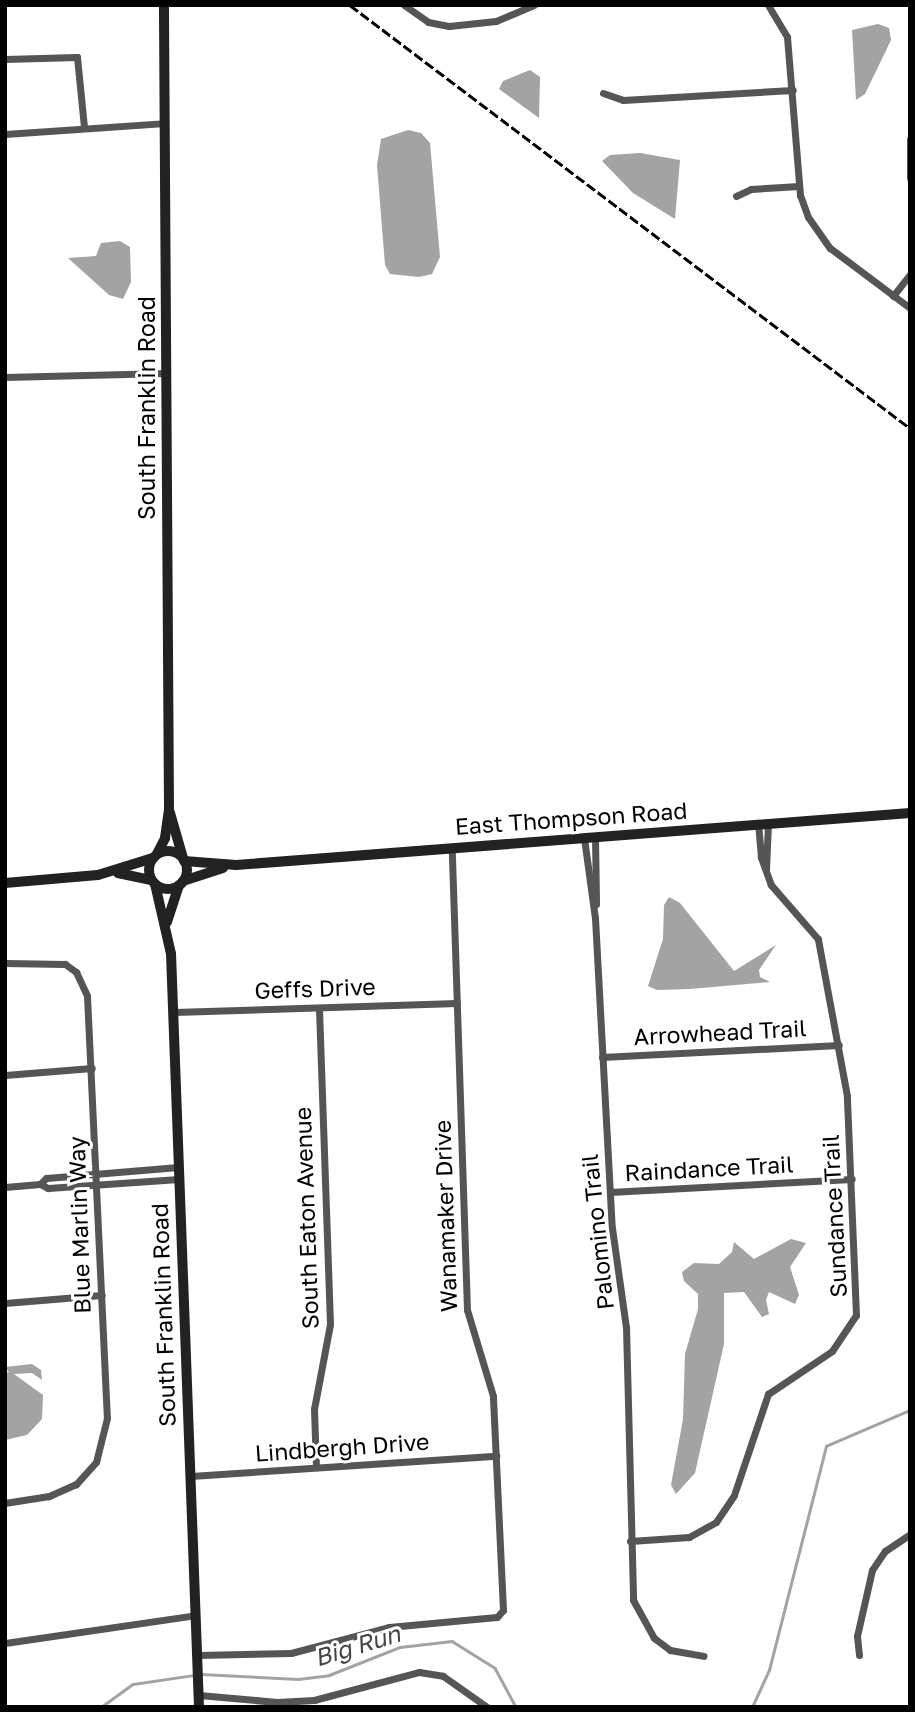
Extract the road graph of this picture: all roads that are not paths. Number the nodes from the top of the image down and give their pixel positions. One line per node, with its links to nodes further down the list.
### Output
1 (164, 5): 8 (main road, South Franklin Road)
2 (404, 5): 3 (street)
3 (534, 5)
4 (768, 5): 6 (street)
5 (5, 59): 9 (street)
6 (793, 90): 7 (street); 13 (street)
7 (603, 93)
8 (165, 123): 9 (street); 18 (main road, South Franklin Road)
9 (84, 127): 10 (street)
10 (5, 134)
11 (910, 139): 12 (street)
12 (910, 178)
13 (799, 186): 14 (street); 16 (street)
14 (736, 196)
15 (910, 274): 16 (street)
16 (893, 296): 17 (street)
17 (910, 309)
18 (167, 373): 19 (street); 20 (main road, South Franklin Road)
19 (5, 377)
20 (169, 810): 25 (main road, South Franklin Road); 26 (main road, South Franklin Road)
21 (910, 813): 22 (main road, East Thompson Road)
22 (763, 824): 23 (main road, East Thompson Road); 37 (street, Sundance Trail)
23 (589, 837): 24 (main road, East Thompson Road); 38 (street, Palomino Trail)
24 (452, 848): 27 (main road, East Thompson Road); 34 (street, Wanamaker Drive)
25 (155, 856): 26 (main road); 28 (main road); 29 (main road)
26 (184, 860): 27 (main road, East Thompson Road); 31 (main road)
27 (236, 865): 31 (main road, East Thompson Road)
28 (111, 872): 29 (main road); 30 (main road)
29 (153, 882): 31 (main road); 32 (main road, South Franklin Road)
30 (5, 883)
31 (181, 883): 32 (main road, South Franklin Road)
32 (167, 922): 36 (main road, South Franklin Road)
33 (5, 963): 39 (street, Blue Marlin Way)
34 (457, 1003): 35 (street, Geffs Drive); 50 (street, Wanamaker Drive)
35 (319, 1007): 36 (street, Geffs Drive); 51 (street, South Eaton Avenue)
36 (174, 1012): 41 (main road, South Franklin Road)
37 (839, 1045): 38 (street, Arrowhead Trail); 43 (street, Sundance Trail)
38 (602, 1057): 47 (street, Palomino Trail)
39 (92, 1068): 40 (street); 42 (street, Blue Marlin Way)
40 (5, 1075)
41 (179, 1173): 42 (street); 45 (street); 52 (main road, South Franklin Road)
42 (97, 1174): 44 (street); 45 (street, Blue Marlin Way)
43 (852, 1179): 47 (street, Raindance Trail); 55 (street, Sundance Trail)
44 (40, 1184): 45 (street); 46 (street)
45 (97, 1184): 48 (street, Blue Marlin Way)
46 (5, 1187)
47 (610, 1192): 55 (street, Palomino Trail)
48 (102, 1295): 49 (street); 53 (street, Blue Marlin Way)
49 (5, 1303)
50 (496, 1456): 51 (street, Lindbergh Drive); 60 (street, Wanamaker Drive)
51 (316, 1468): 52 (street, Lindbergh Drive)
52 (191, 1476): 56 (main road, South Franklin Road)
53 (5, 1503)
54 (910, 1534): 58 (street)
55 (630, 1541): 59 (street, Palomino Trail)
56 (196, 1615): 57 (street); 60 (main road, South Franklin Road)
57 (5, 1643)
58 (859, 1654)
59 (703, 1656)
60 (198, 1660): 61 (main road, South Franklin Road)
61 (199, 1701): 62 (street)
62 (488, 1707)

